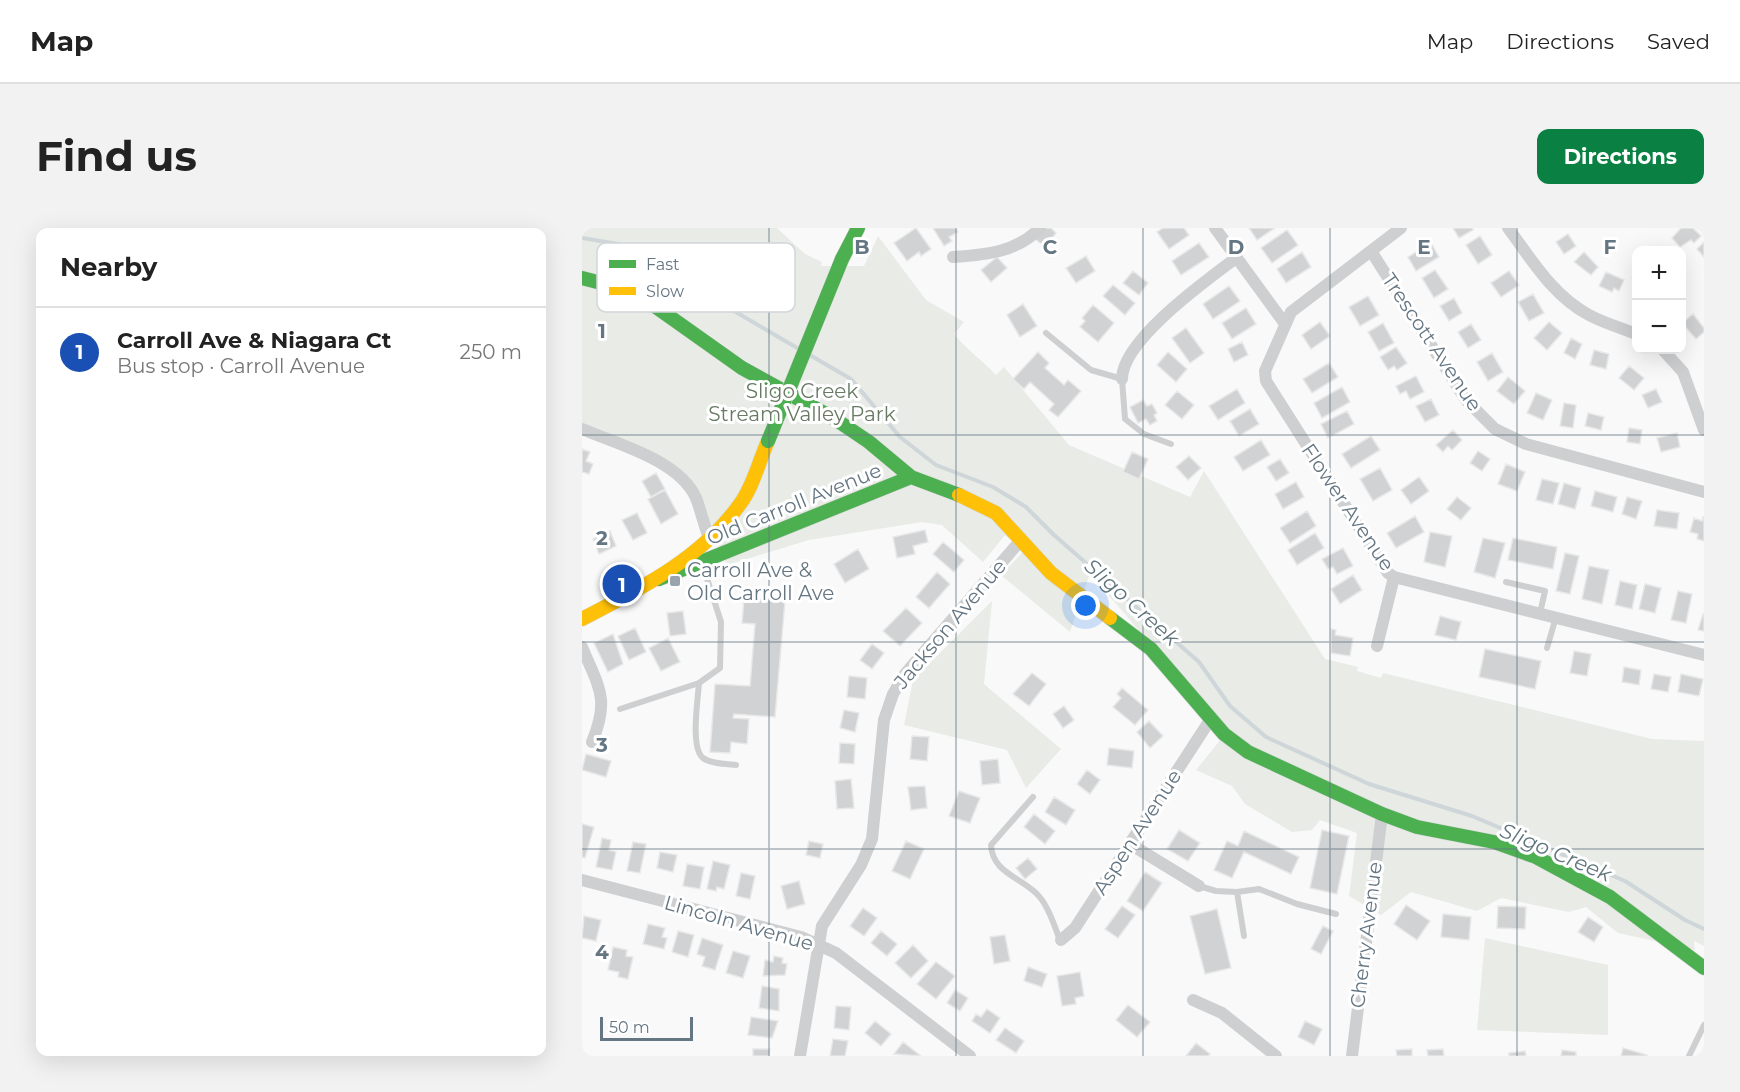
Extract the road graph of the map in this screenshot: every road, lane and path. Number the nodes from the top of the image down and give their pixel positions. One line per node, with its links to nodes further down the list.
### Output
1 (858, 228): 22 (street, bridge)
2 (1040, 228): 7 (street)
3 (1215, 228): 8 (street)
4 (1401, 228): 6 (street)
5 (1508, 228): 13 (street)
6 (1371, 251): 12 (street); 21 (street, Trescott Avenue)
7 (953, 257)
8 (1236, 258): 12 (street); 16 (street)
9 (582, 278): 10 (street)
10 (597, 282)
11 (663, 312): 20 (street)
12 (1285, 324): 25 (street, Flower Avenue)
13 (1632, 332)
14 (1046, 333): 16 (lane)
15 (1667, 354): 18 (street)
16 (1122, 379): 19 (lane)
17 (582, 429): 22 (street)
18 (1704, 430)
19 (1171, 444)
20 (911, 477): 23 (street); 24 (street, Old Carroll Avenue)
21 (1704, 492)
22 (708, 538): 26 (street)
23 (1021, 540): 37 (street); 49 (street, Jackson Avenue)
24 (702, 563): 26 (street, Old Carroll Avenue); 35 (lane)
25 (1394, 577): 28 (street, Flower Avenue); 31 (street)
26 (659, 579): 30 (street)
27 (1506, 582): 28 (lane)
28 (1539, 613): 29 (street, Flower Avenue)
29 (1556, 617): 33 (lane); 34 (street, Flower Avenue)
30 (582, 619)
31 (1377, 646)
32 (582, 647): 38 (street)
33 (1547, 648)
34 (1704, 655)
35 (699, 682): 36 (lane); 39 (lane)
36 (620, 709)
37 (1210, 720): 41 (street); 42 (street, Aspen Avenue)
38 (592, 742)
39 (736, 765)
40 (1033, 797): 48 (lane)
41 (1382, 814): 50 (street); 56 (street, Cherry Avenue)
42 (1130, 844): 44 (street); 48 (street, Aspen Avenue)
43 (582, 880): 49 (street, Lincoln Avenue)
44 (1199, 886): 45 (lane)
45 (1237, 892): 46 (lane); 47 (lane)
46 (1335, 914)
47 (1244, 936)
48 (1061, 940)
49 (818, 946): 53 (street, Lincoln Avenue); 54 (street, Jackson Avenue)
50 (1704, 968)
51 (1193, 1000): 55 (street)
52 (1704, 1025): 57 (lane)
53 (967, 1055)
54 (800, 1056)
55 (1276, 1056)
56 (1352, 1056)
57 (1689, 1056)

